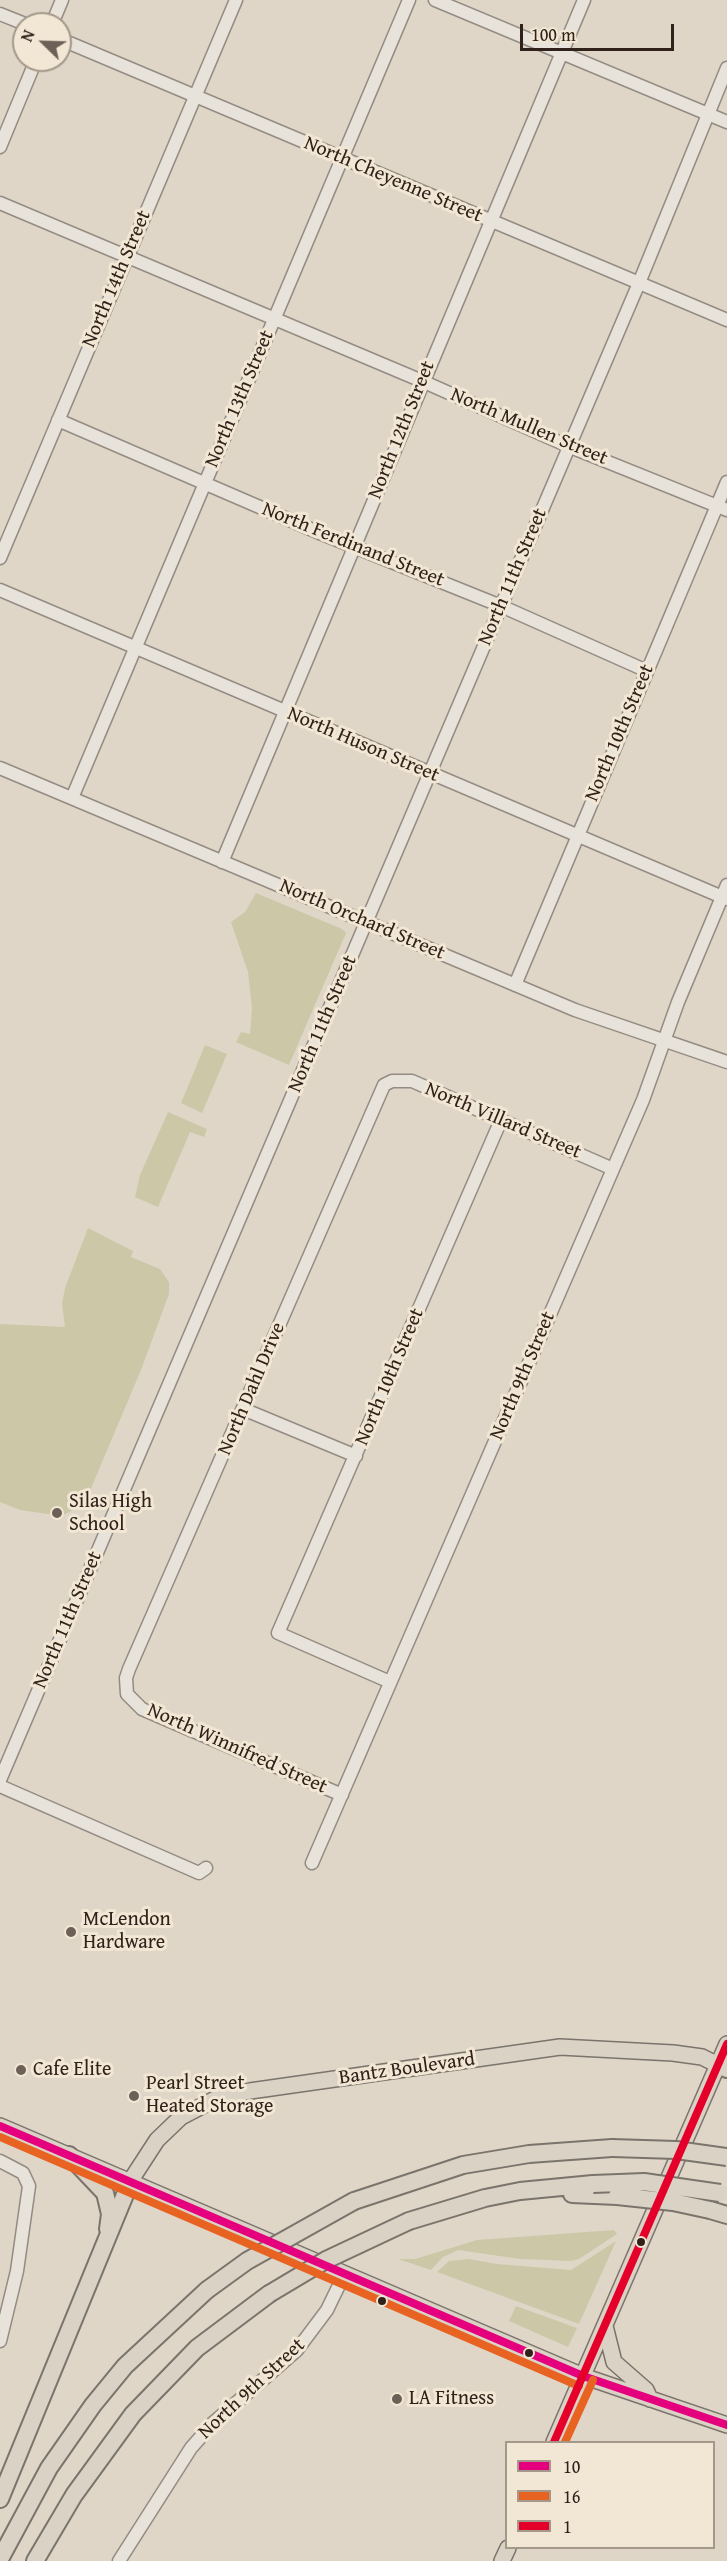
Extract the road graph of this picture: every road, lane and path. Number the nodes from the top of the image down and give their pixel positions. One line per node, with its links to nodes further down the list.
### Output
1 (236, 0): 9 (street, North 14th Street)
2 (409, 0): 13 (street, North 13th Street)
3 (435, 0): 6 (street)
4 (584, 0): 6 (street, North 12th Street)
5 (72, 44): 9 (street, North Cheyenne Street)
6 (561, 54): 10 (street); 15 (street, North 12th Street)
7 (727, 68): 10 (street, North 11th Street)
8 (31, 72): 12 (street)
9 (195, 96): 13 (street, North Cheyenne Street); 16 (street, North 14th Street)
10 (707, 114): 11 (street); 17 (street, North 11th Street)
11 (727, 122)
12 (0, 147)
13 (342, 159): 15 (street, North Cheyenne Street); 18 (street, North 13th Street)
14 (0, 203): 16 (street, North Mullen Street)
15 (490, 222): 17 (street, North Cheyenne Street); 20 (street, North 12th Street)
16 (126, 257): 18 (street, North Mullen Street); 21 (street, North 14th Street)
17 (639, 283): 19 (street, North Cheyenne Street); 22 (street, North 11th Street)
18 (274, 320): 20 (street, North Mullen Street); 24 (street, North 13th Street)
19 (727, 320)
20 (423, 381): 22 (street, North Mullen Street); 26 (street, North 12th Street)
21 (58, 420): 24 (street, North Ferdinand Street); 27 (street, North 14th Street)
22 (568, 446): 25 (street, North Mullen Street); 29 (street, North 11th Street)
23 (727, 482): 25 (street, North 10th Street)
24 (205, 483): 26 (street, North Ferdinand Street); 30 (street, North 13th Street)
25 (722, 507): 31 (street, North 10th Street)
26 (355, 546): 29 (street, North Ferdinand Street); 32 (street, North 12th Street)
27 (0, 558)
28 (0, 590): 30 (street, North Huson Street)
29 (501, 606): 31 (street, North Ferdinand Street); 34 (street, North 11th Street)
30 (135, 649): 32 (street, North Huson Street); 35 (street, North 13th Street)
31 (647, 670): 36 (street, North 10th Street)
32 (284, 711): 34 (street, North Huson Street); 37 (street, North 12th Street)
33 (0, 768): 35 (street, North Orchard Street)
34 (429, 773): 36 (street, North Huson Street); 40 (street, North 11th Street)
35 (72, 798): 37 (street, North Orchard Street)
36 (577, 836): 39 (street, North Huson Street); 41 (street, North 10th Street)
37 (222, 862): 40 (street, North Orchard Street)
38 (727, 885): 39 (street, North 9th Street)
39 (724, 898): 42 (street, North 9th Street)
40 (366, 922): 41 (street, North Orchard Street); 51 (street, North 11th Street)
41 (515, 985): 42 (street, North Orchard Street)
42 (666, 1039): 43 (street, North Orchard Street); 46 (street, North 9th Street)
43 (727, 1062)
44 (392, 1081): 45 (street, North Villard Street); 47 (street, North Dahl Drive)
45 (501, 1120): 46 (street, North Villard Street); 48 (street, North 10th Street)
46 (613, 1169): 49 (street, North 9th Street)
47 (243, 1409): 48 (street); 50 (street, North Dahl Drive)
48 (356, 1456): 49 (street, North 10th Street)
49 (390, 1682): 53 (street, North 9th Street)
50 (133, 1701): 53 (street, North Winnifred Street)
51 (0, 1780)
52 (0, 1786): 55 (street)
53 (342, 1795): 54 (street, North 9th Street)
54 (312, 1863)
55 (206, 1868)
56 (727, 2044): 57 (main road)
57 (723, 2067): 62 (main road, Bantz Boulevard); 68 (main road)
58 (0, 2126): 59 (main road)
59 (69, 2155): 62 (main road); 66 (highway)
60 (727, 2157): 75 (highway, bridge)
61 (0, 2161): 69 (street)
62 (131, 2180): 66 (highway); 67 (main road)
63 (520, 2192): 64 (highway, bridge); 65 (highway, bridge); 76 (highway, bridge)
64 (723, 2193)
65 (727, 2215)
66 (106, 2245): 74 (highway)
67 (344, 2275): 70 (main road); 77 (street, North 9th Street)
68 (605, 2326): 70 (main road); 71 (main road)
69 (0, 2341)
70 (583, 2376): 71 (main road); 73 (main road)
71 (650, 2399): 72 (main road)
72 (727, 2426)
73 (554, 2441)
74 (0, 2499)
75 (0, 2559)
76 (35, 2561)
77 (119, 2561)

